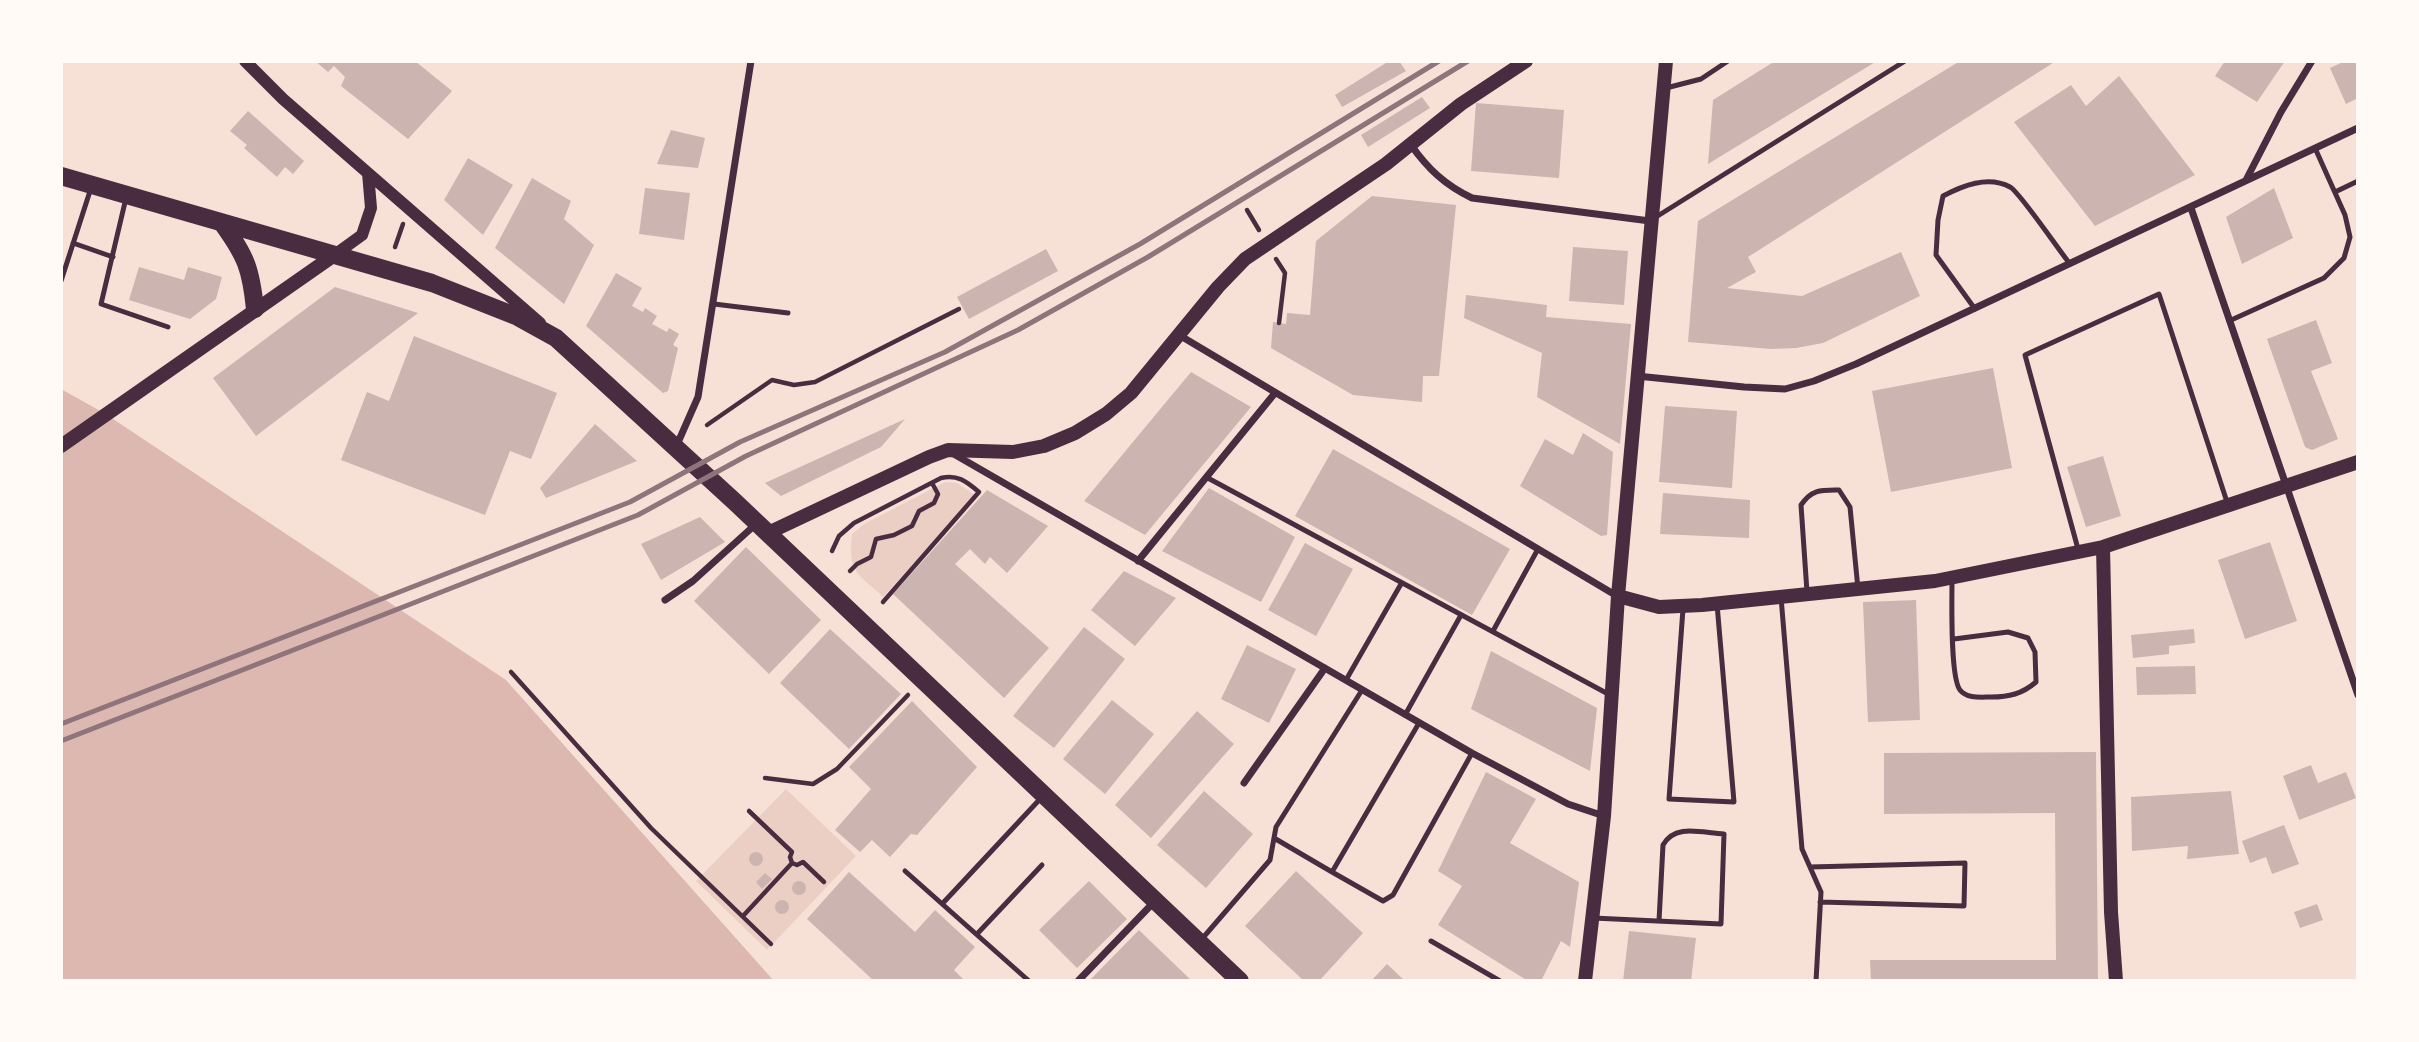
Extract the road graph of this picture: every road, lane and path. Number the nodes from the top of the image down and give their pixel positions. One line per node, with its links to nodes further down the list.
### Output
1 (245, 61): 12 (street)
2 (751, 61): 29 (street)
3 (1526, 61): 10 (main road)
4 (1666, 61): 8 (main road)
5 (1728, 61): 8 (lane)
6 (1905, 61): 21 (lane)
7 (2312, 61): 14 (street)
8 (1663, 89): 21 (main road)
9 (2358, 128): 11 (street)
10 (1411, 145): 21 (street); 36 (main road)
11 (2315, 148): 14 (street); 17 (lane)
12 (368, 173): 25 (street); 37 (street)
13 (61, 176): 16 (main road)
14 (2246, 180): 19 (street)
15 (2358, 181): 17 (lane)
16 (92, 185): 18 (main road); 24 (lane)
17 (2335, 192): 34 (lane)
18 (127, 195): 22 (main road); 26 (lane)
19 (2191, 208): 27 (street); 34 (street)
20 (405, 220): 23 (path)
21 (1650, 221): 38 (main road)
22 (222, 223): 25 (main road); 32 (main road)
23 (389, 240)
24 (73, 243): 26 (lane); 28 (lane)
25 (333, 256): 32 (main road); 37 (main road)
26 (113, 257): 35 (lane)
27 (2070, 264): 31 (street); 31 (lane)
28 (61, 281)
29 (714, 303): 33 (lane); 42 (street)
30 (959, 309): 40 (path)
31 (1975, 309): 38 (street)
32 (253, 311): 41 (main road)
33 (788, 313)
34 (2230, 321): 47 (street)
35 (168, 327)
36 (1178, 335): 39 (street); 43 (main road)
37 (556, 338): 42 (main road)
38 (1637, 375): 60 (main road)
39 (1275, 393): 45 (street); 51 (street)
40 (707, 425)
41 (61, 446)
42 (676, 447): 49 (main road)
43 (948, 450): 49 (main road); 54 (street)
44 (2358, 462): 47 (main road)
45 (1206, 477): 54 (street); 57 (lane)
46 (932, 482): 52 (path); 55 (path); 63 (path)
47 (2286, 486): 48 (main road); 75 (street)
48 (2229, 506): 50 (main road); 53 (lane)
49 (762, 528): 62 (street); 81 (main road)
50 (2103, 547): 53 (main road); 107 (main road)
51 (1538, 549): 60 (street); 67 (lane)
52 (832, 551)
53 (2078, 552): 56 (main road)
54 (1138, 561): 69 (street)
55 (850, 571)
56 (1951, 578): 58 (main road); 68 (lane)
57 (1401, 584): 66 (lane); 71 (lane)
58 (1858, 589): 59 (main road); 59 (lane)
59 (1807, 594): 61 (main road)
60 (1618, 596): 65 (main road); 74 (main road)
61 (1781, 597): 64 (main road); 87 (lane)
62 (665, 600)
63 (883, 602)
64 (1717, 604): 65 (main road); 65 (lane)
65 (1683, 606)
66 (1461, 615): 67 (lane); 76 (lane)
67 (1493, 631): 74 (lane)
68 (1954, 639): 68 (lane)
69 (1325, 668): 71 (street); 80 (street)
70 (511, 672): 94 (path)
71 (1346, 680): 72 (street)
72 (1362, 690): 76 (street); 84 (lane)
73 (908, 695): 79 (path)
74 (1611, 695): 83 (main road)
75 (2358, 695)
76 (1405, 715): 77 (street)
77 (1419, 723): 78 (street); 89 (lane)
78 (1472, 753): 83 (street); 89 (lane)
79 (765, 778)
80 (1244, 783)
81 (1043, 796): 91 (main road); 93 (lane)
82 (749, 811): 85 (path)
83 (1604, 816): 95 (main road)
84 (1274, 838): 89 (lane); 99 (lane)
85 (792, 863): 90 (path); 94 (path)
86 (1042, 865): 97 (lane)
87 (1810, 867): 92 (lane); 92 (lane)
88 (905, 871): 93 (lane)
89 (1332, 872)
90 (824, 882)
91 (1154, 902): 99 (main road); 103 (street)
92 (1821, 902): 106 (lane)
93 (943, 903): 97 (lane)
94 (743, 916): 100 (path)
95 (1593, 918): 96 (lane); 105 (main road)
96 (1659, 921): 96 (lane)
97 (977, 934): 102 (lane)
98 (1431, 941): 104 (lane)
99 (1198, 942): 101 (main road)
100 (771, 944)
101 (1238, 980)
102 (1029, 981)
103 (1078, 981)
104 (1500, 981)
105 (1584, 981)
106 (1816, 981)
107 (2116, 981)

